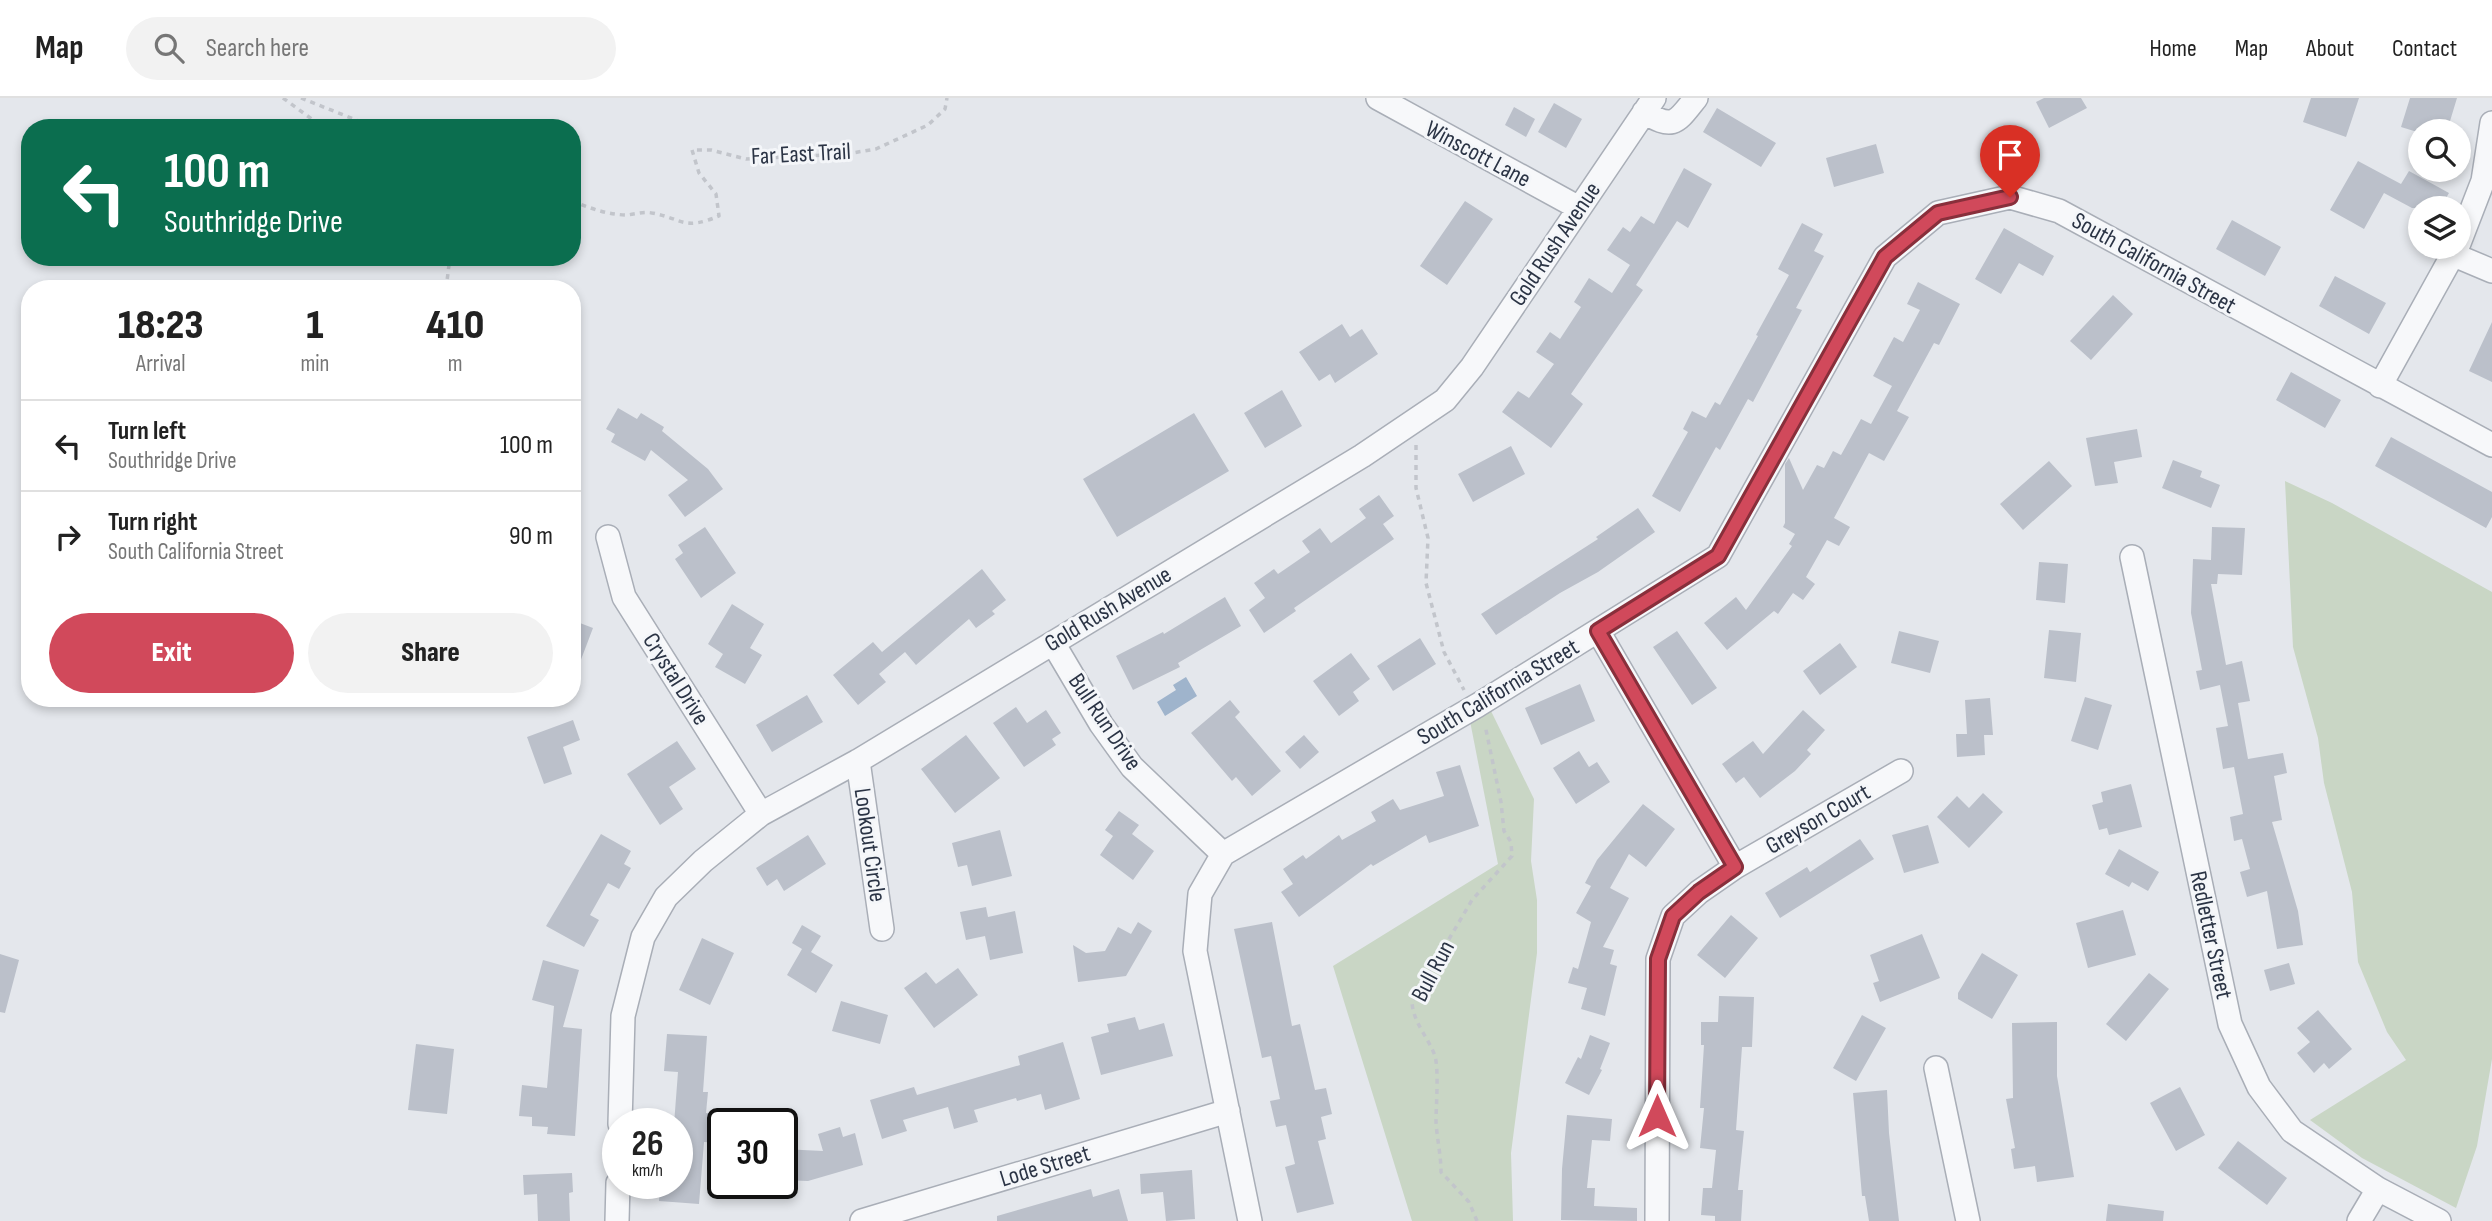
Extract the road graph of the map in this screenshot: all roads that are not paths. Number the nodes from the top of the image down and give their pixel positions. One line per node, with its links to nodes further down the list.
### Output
1 (1378, 98): 5 (street, Winscott Lane)
2 (1696, 98): 3 (street)
3 (1649, 105): 5 (street, Gold Rush Avenue)
4 (2492, 123): 6 (street)
5 (1579, 208): 15 (street, Gold Rush Avenue)
6 (2471, 212)
7 (2471, 257): 9 (street)
8 (2451, 259): 10 (street)
9 (2492, 271)
10 (2379, 386): 11 (street, South California Street); 14 (street, South California Street)
11 (2492, 445)
12 (608, 537): 18 (street, Crystal Drive)
13 (2132, 556): 25 (street, Redletter Street)
14 (1598, 631): 19 (street, South California Street); 20 (street)
15 (1053, 643): 16 (street, Gold Rush Avenue); 19 (street, Bull Run Drive)
16 (858, 761): 18 (street, Gold Rush Avenue); 21 (street, Lookout Circle)
17 (1901, 771): 20 (street, Greyson Court)
18 (761, 814): 23 (street, Gold Rush Avenue)
19 (1223, 854): 24 (street, South California Street)
20 (1735, 867): 30 (street, Greyson Court)
21 (881, 929)
22 (1936, 1068): 31 (street)
23 (620, 1108)
24 (1228, 1111): 28 (street, Lode Street); 29 (street, South California Street)
25 (2378, 1189): 32 (street); 33 (street, Redletter Street)
26 (618, 1199): 27 (street)
27 (617, 1221)
28 (862, 1221)
29 (1250, 1221)
30 (1657, 1221)
31 (1968, 1221)
32 (2359, 1221)
33 (2439, 1221)

